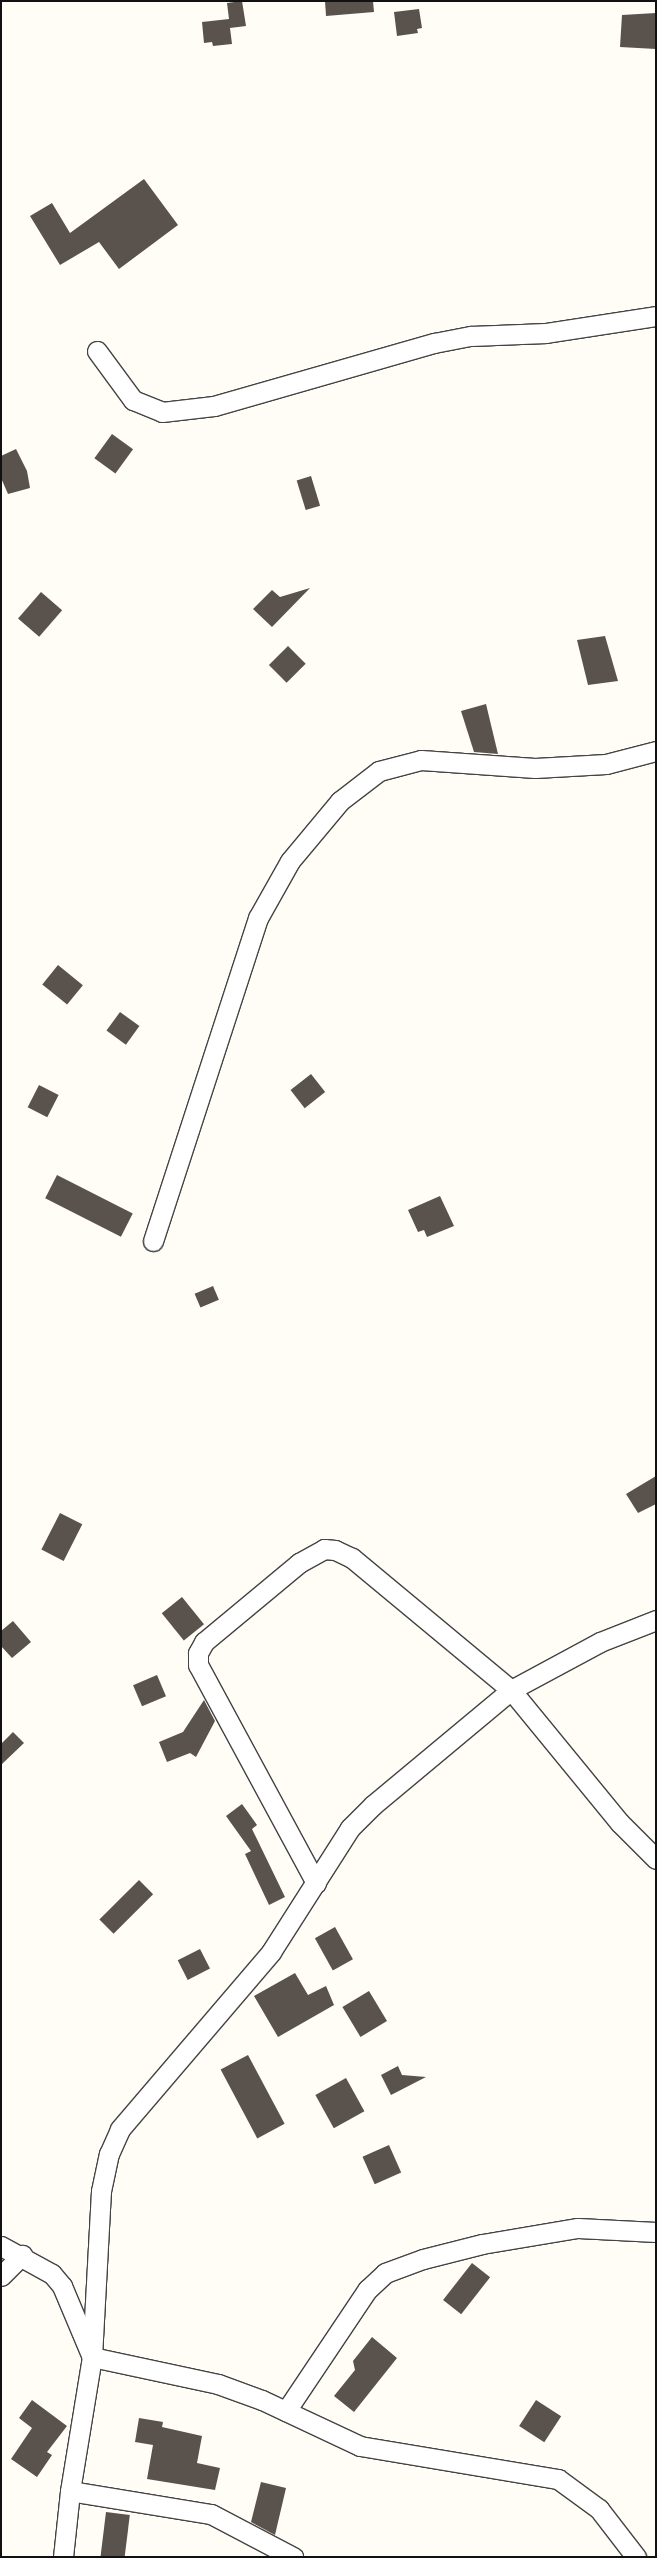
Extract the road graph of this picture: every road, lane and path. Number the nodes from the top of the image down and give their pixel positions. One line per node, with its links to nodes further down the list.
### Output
1 (656, 316): 2 (street)
2 (97, 351)
3 (656, 751): 4 (street)
4 (153, 1241)
5 (656, 1620): 6 (street)
6 (511, 1690): 7 (street); 8 (street); 8 (street)
7 (656, 1858)
8 (316, 1883): 13 (street)
9 (656, 2232): 14 (street)
10 (1, 2246): 11 (street)
11 (22, 2255): 12 (street); 13 (street)
12 (1, 2276)
13 (92, 2357): 14 (street); 15 (street)
14 (286, 2411): 18 (street)
15 (70, 2491): 16 (street); 17 (street)
16 (63, 2557)
17 (292, 2557)
18 (636, 2557)

